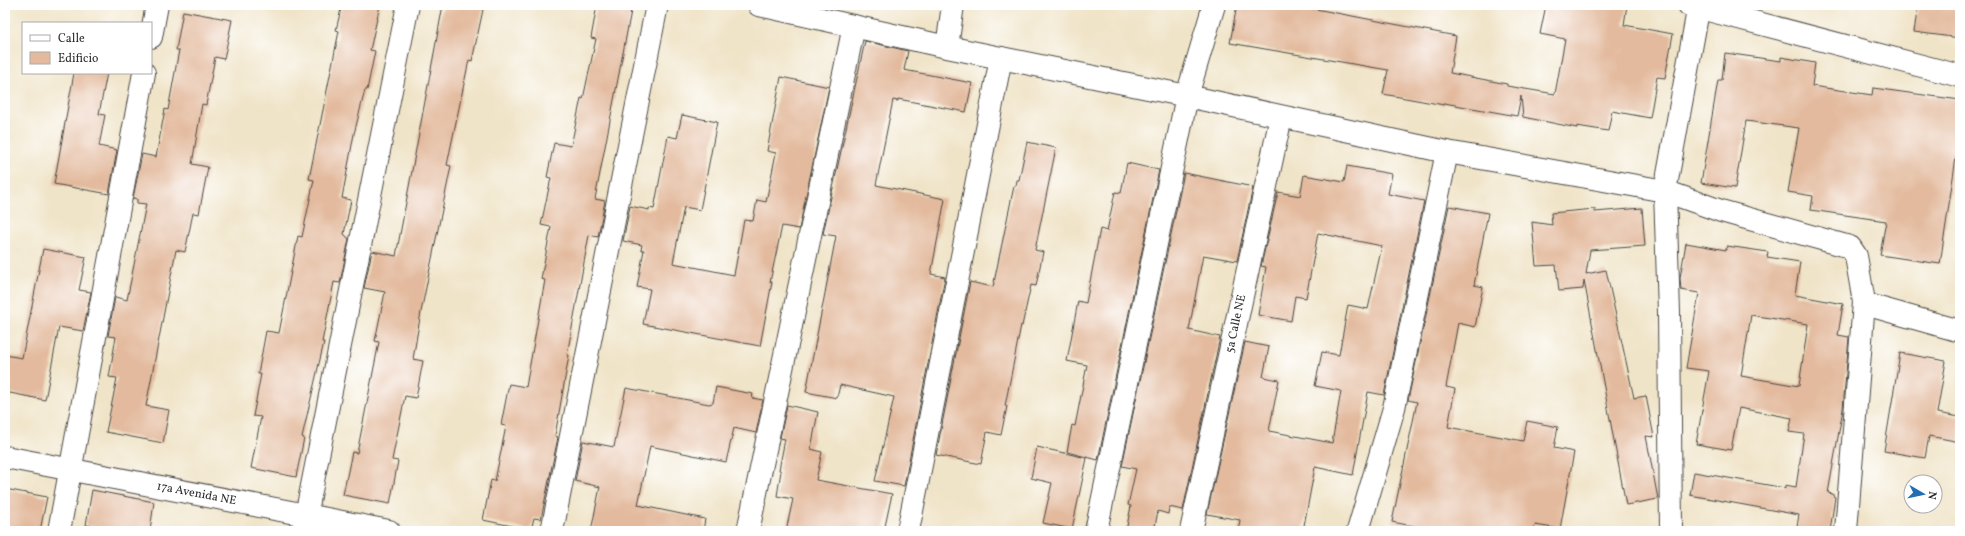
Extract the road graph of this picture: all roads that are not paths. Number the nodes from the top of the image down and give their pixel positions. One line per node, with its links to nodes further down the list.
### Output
1 (157, 5): 9 (street)
2 (408, 5): 22 (street)
3 (657, 5): 26 (street)
4 (759, 5): 8 (street)
5 (953, 5): 10 (street)
6 (1214, 5): 14 (street)
7 (1695, 6): 13 (street); 17 (street)
8 (854, 26): 10 (street); 27 (street)
9 (152, 32)
10 (947, 47): 11 (street)
11 (1001, 58): 14 (street); 28 (street)
12 (144, 74): 21 (street)
13 (1960, 76)
14 (1186, 96): 15 (street); 29 (street)
15 (1281, 116): 16 (street); 30 (street, 5a Calle NE)
16 (1447, 152): 17 (street); 23 (street)
17 (1665, 191): 18 (street); 31 (street)
18 (1864, 302): 19 (street); 32 (street)
19 (1960, 331)
20 (5, 457): 21 (street, 17a Avenida NE)
21 (70, 469): 22 (street, 17a Avenida NE); 24 (street)
22 (304, 523): 25 (street, 17a Avenida NE)
23 (1364, 529)
24 (59, 531)
25 (388, 531)
26 (552, 531)
27 (748, 531)
28 (908, 531)
29 (1096, 531)
30 (1191, 531)
31 (1672, 531)
32 (1846, 531)

